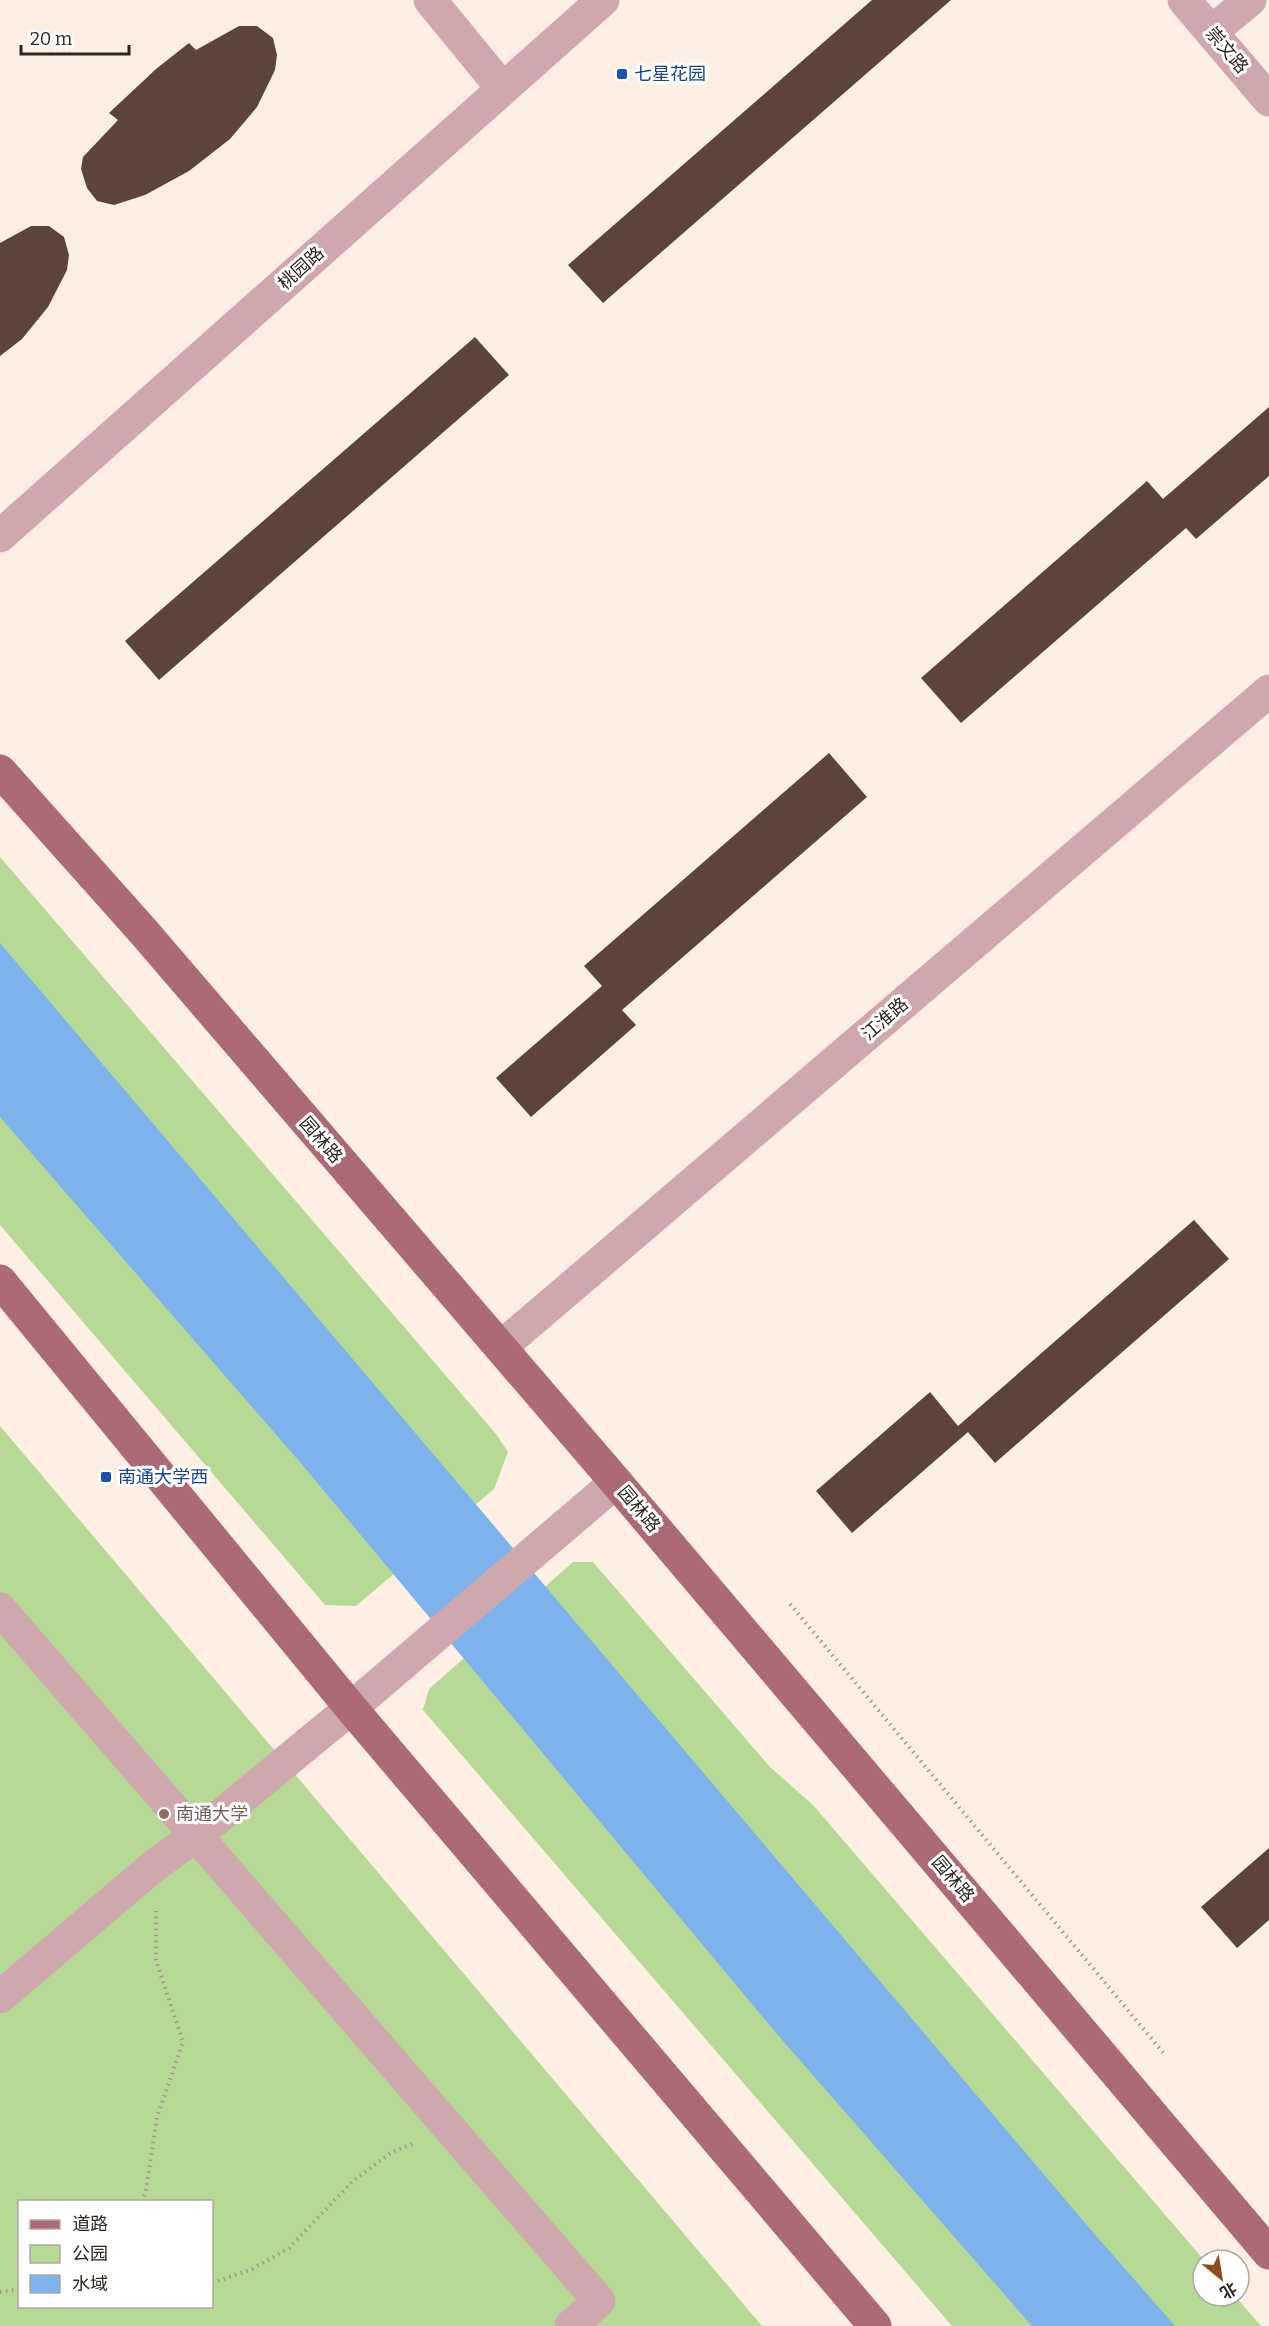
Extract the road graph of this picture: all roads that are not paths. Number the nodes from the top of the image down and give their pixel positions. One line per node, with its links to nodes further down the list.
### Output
1 (430, 0): 6 (street)
2 (603, 0): 6 (street, 桃园路)
3 (1184, 0): 5 (street, 崇文路)
4 (1250, 0): 5 (street)
5 (1211, 32): 7 (street, 崇文路)
6 (503, 89): 8 (street, 桃园路)
7 (1269, 100)
8 (0, 536)
9 (1269, 691): 12 (street, 江淮路)
10 (0, 771): 12 (main road, 园林路)
11 (0, 1281): 15 (main road)
12 (501, 1347): 13 (main road, 园林路)
13 (616, 1482): 15 (street); 18 (main road, 园林路)
14 (0, 1609): 16 (street)
15 (351, 1708): 16 (street); 20 (main road)
16 (197, 1835): 17 (street); 19 (street)
17 (0, 1997)
18 (1269, 2253)
19 (571, 2326)
20 (875, 2326)

